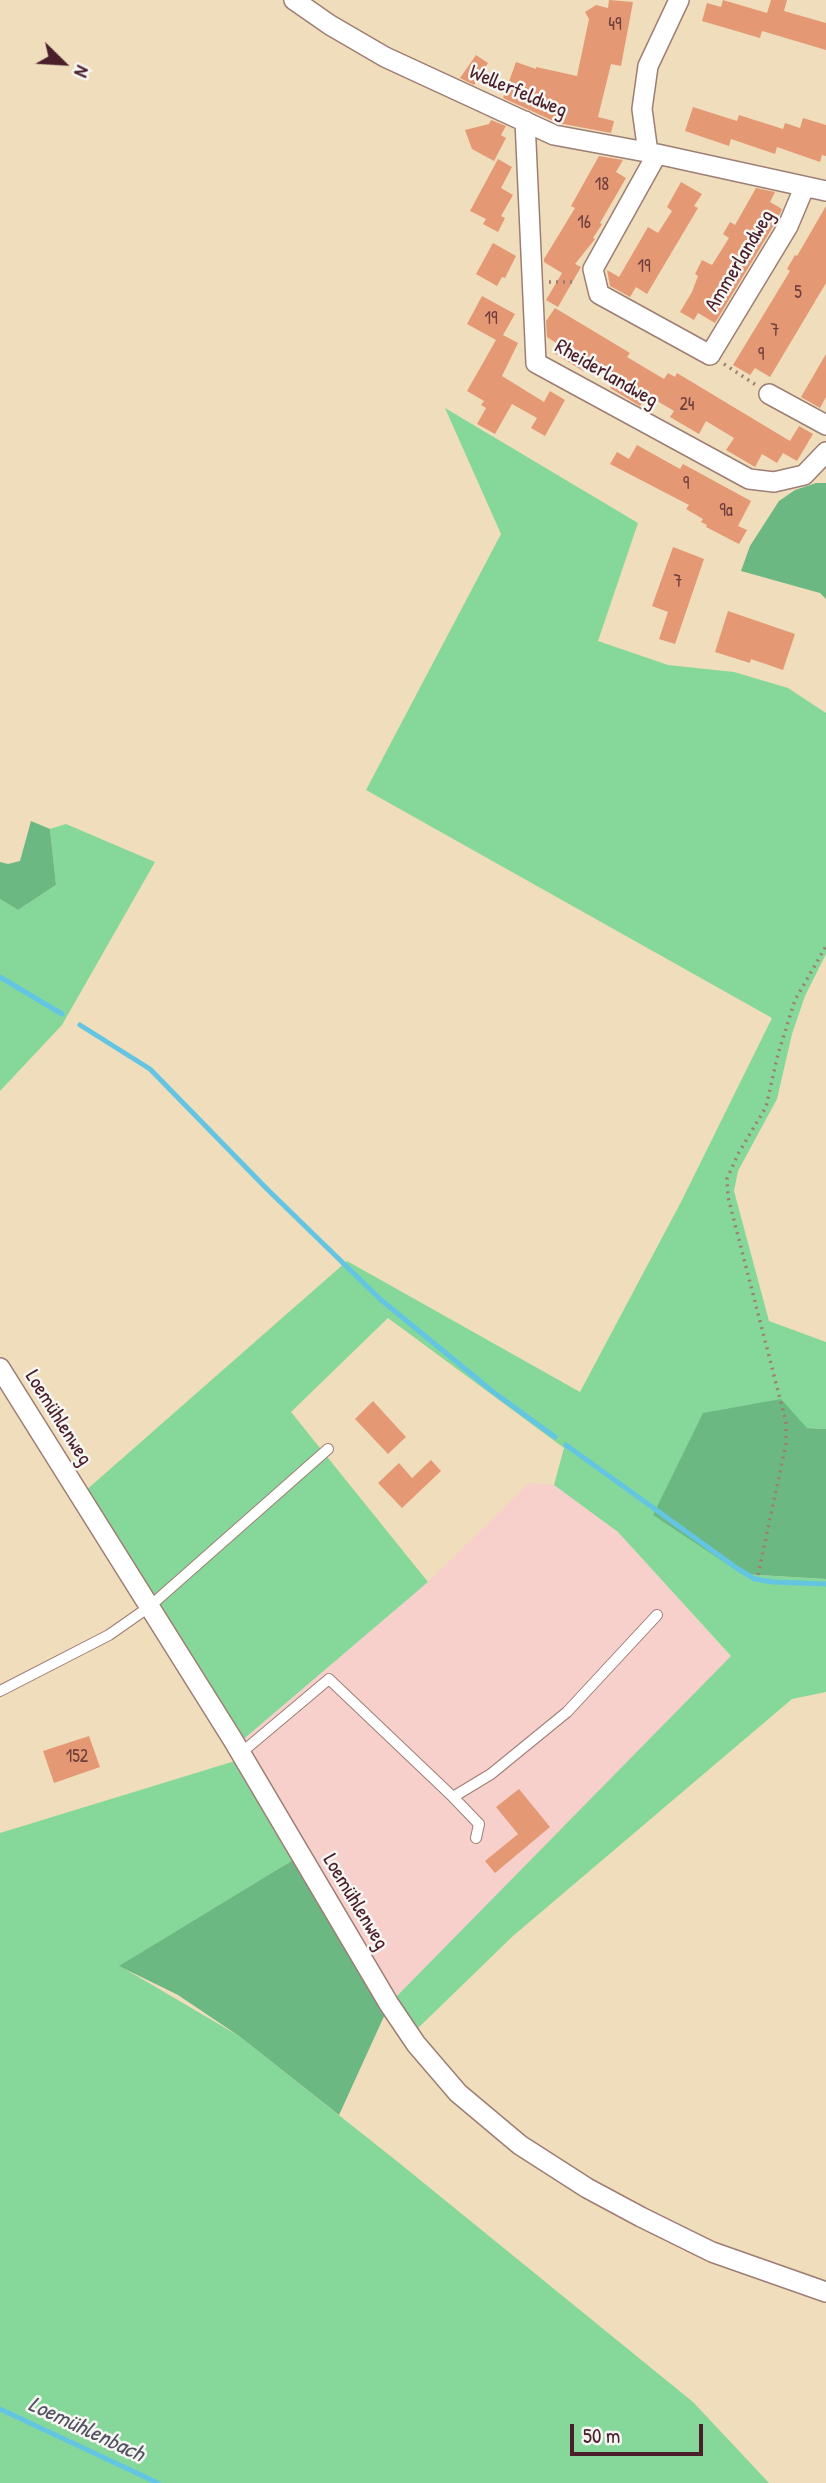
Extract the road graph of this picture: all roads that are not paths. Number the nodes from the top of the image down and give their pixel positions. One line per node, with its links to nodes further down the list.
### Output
1 (294, 0): 3 (street, Wellerfeldweg)
2 (678, 0): 4 (street)
3 (525, 121): 4 (street, Wellerfeldweg); 9 (street, Rheiderlandweg)
4 (652, 154): 5 (street, Wellerfeldweg); 5 (street, Ammerlandweg)
5 (804, 188): 6 (street, Wellerfeldweg)
6 (826, 191)
7 (769, 394): 8 (street)
8 (826, 425)
9 (826, 452)
10 (0, 1368): 12 (street, Loemühlenweg)
11 (328, 1449): 12 (lane)
12 (149, 1607): 14 (lane); 15 (street, Loemühlenweg)
13 (657, 1615): 16 (lane)
14 (0, 1691)
15 (241, 1754): 16 (lane); 18 (street, Loemühlenweg)
16 (453, 1797): 17 (lane)
17 (476, 1838)
18 (826, 2292)

